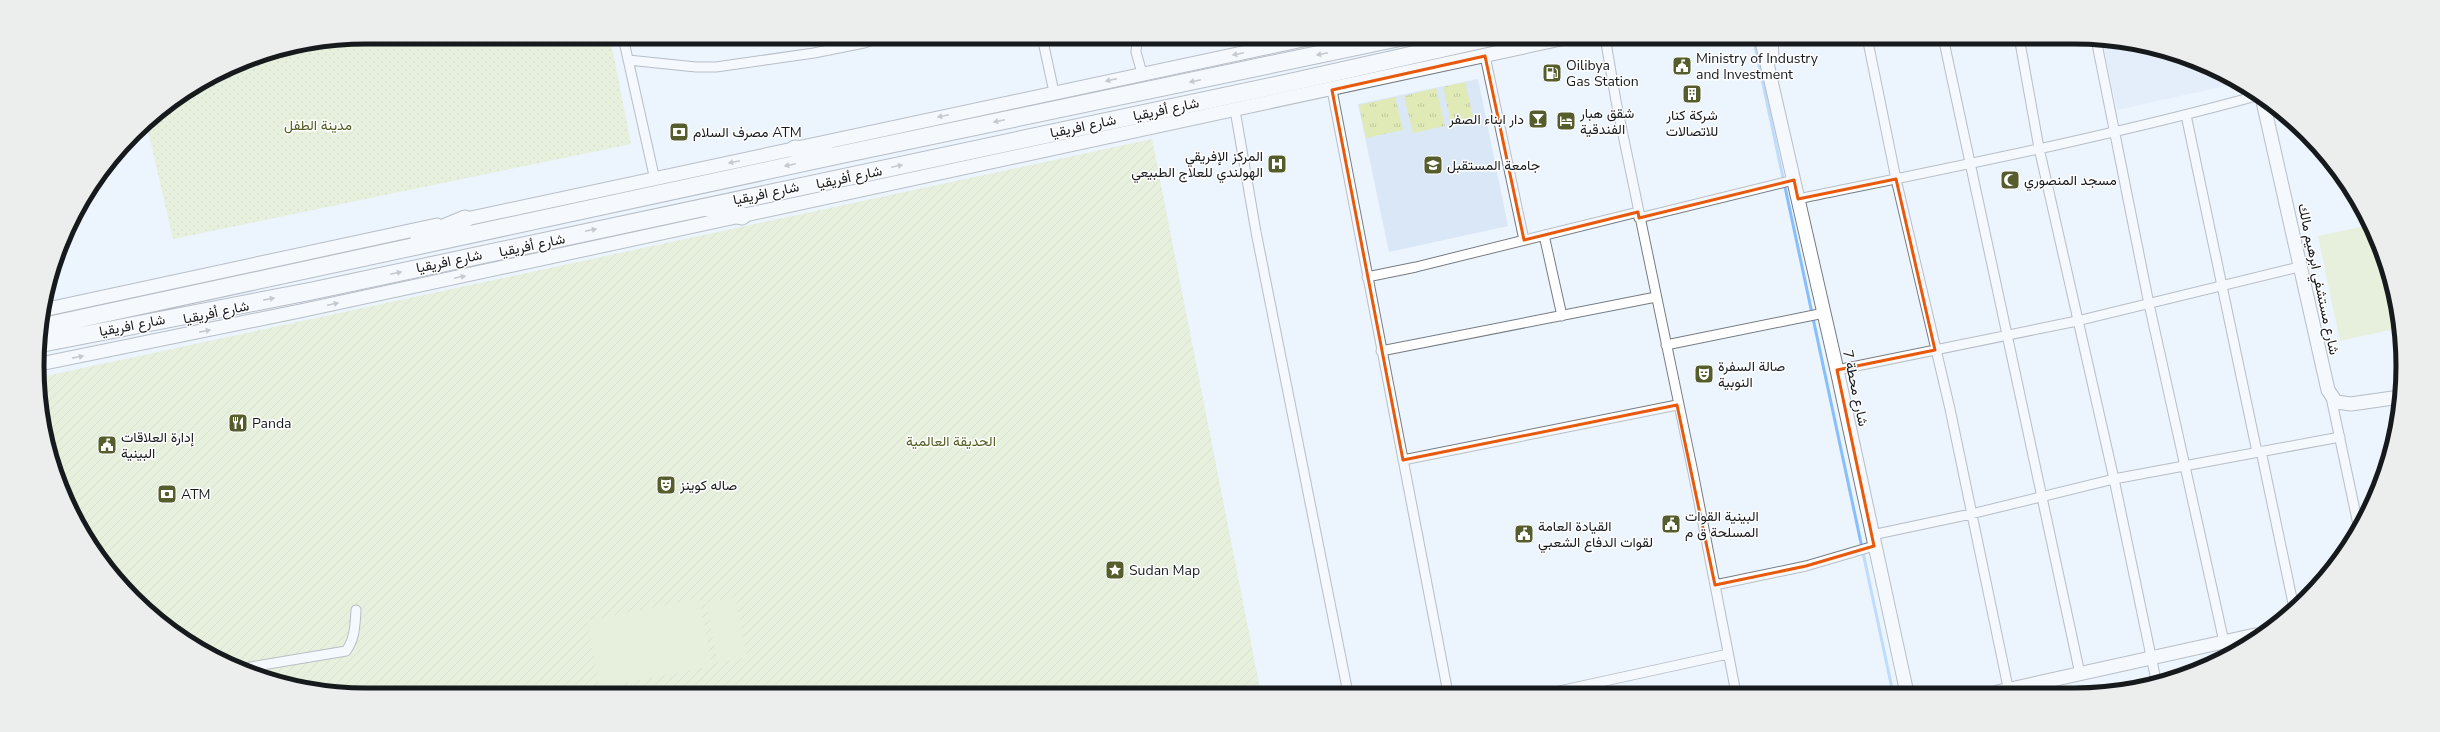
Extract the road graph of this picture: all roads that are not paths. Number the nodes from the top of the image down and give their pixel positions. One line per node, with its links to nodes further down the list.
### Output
1 (625, 44): 17 (street)
2 (859, 44): 17 (street)
3 (1044, 44): 22 (street)
4 (1137, 44): 18 (street)
5 (1284, 44): 18 (street, one-way to 18)
6 (1358, 44): 25 (highway, شارع افريقيا, one-way to 25)
7 (1466, 44): 20 (highway, شارع افريقيا)
8 (1539, 44): 16 (street, شارع أفريقيا)
9 (1606, 44): 41 (street)
10 (1763, 44): 19 (street)
11 (1771, 44): 19 (street)
12 (1868, 44): 36 (street)
13 (1945, 44): 35 (street)
14 (2020, 44): 32 (street)
15 (2097, 45): 30 (street)
16 (1485, 56): 21 (street, شارع أفريقيا); 45 (street)
17 (628, 60): 37 (street)
18 (1142, 73): 22 (street, one-way to 22)
19 (1774, 89): 38 (street, شارع محطة 7)
20 (1289, 90): 21 (street, شارع أفريقيا); 26 (street, شارع أفريقيا); 29 (highway, شارع افريقيا)
21 (1332, 90): 48 (street)
22 (1054, 92): 33 (street, one-way to 33)
23 (2253, 98): 27 (street)
24 (2264, 106): 47 (street, شارع مستشفي ابرهيم مالك)
25 (1060, 110): 28 (highway, شارع افريقيا); 29 (highway)
26 (1235, 110): 42 (street, شارع أفريقيا); 86 (street)
27 (2186, 115): 30 (street); 49 (street)
28 (1023, 116): 31 (highway); 34 (highway, شارع افريقيا, one-way to 34)
29 (1066, 130): 31 (highway, شارع افريقيا)
30 (2114, 131): 32 (street); 51 (street)
31 (1040, 135): 40 (highway, شارع افريقيا, one-way to 31)
32 (2039, 148): 35 (street); 55 (street)
33 (795, 149): 34 (highway); 37 (street, one-way to 37)
34 (839, 155): 46 (highway, شارع افريقيا, one-way to 46)
35 (1971, 165): 36 (street); 57 (street)
36 (1896, 179): 39 (street); 60 (street)
37 (655, 180): 43 (street)
38 (1794, 180): 39 (street, شارع محطة 7); 41 (street)
39 (1798, 199): 53 (street, شارع محطة 7)
40 (704, 207): 42 (highway); 58 (highway, شارع افريقيا, one-way to 40)
41 (1639, 215): 44 (street); 50 (street)
42 (742, 216): 62 (street, شارع أفريقيا, one-way to 42)
43 (465, 219): 46 (highway); 52 (street)
44 (1544, 235): 45 (street); 54 (street)
45 (1524, 240): 48 (street)
46 (381, 254): 56 (highway, شارع افريقيا)
47 (2299, 267): 49 (street); 64 (street, شارع مستشفي ابرهيم مالك)
48 (1367, 277): 61 (street)
49 (2223, 287): 51 (street); 68 (street)
50 (1656, 297): 54 (street); 59 (street)
51 (2149, 304): 55 (street); 70 (street)
52 (49, 309)
53 (1824, 313): 59 (street); 63 (street, شارع محطة 7)
54 (1562, 316): 61 (street)
55 (2077, 321): 57 (street); 71 (street)
56 (47, 326)
57 (2008, 334): 60 (street); 72 (street)
58 (45, 343)
59 (1666, 345): 66 (street)
60 (1935, 350): 63 (street); 73 (street)
61 (1381, 351): 69 (street)
62 (44, 363)
63 (1837, 370): 75 (street, شارع محطة 7)
64 (2331, 397): 65 (street); 67 (street)
65 (2394, 398)
66 (1677, 405): 69 (street); 76 (street)
67 (2340, 437): 68 (street); 74 (street)
68 (2259, 452): 70 (street); 77 (street)
69 (1402, 460): 87 (street)
70 (2186, 466): 71 (street); 80 (street)
71 (2114, 480): 72 (street); 82 (street)
72 (2041, 497): 73 (street); 84 (street)
73 (1972, 514): 75 (street); 91 (street)
74 (2357, 519)
75 (1873, 540): 76 (street); 90 (street, شارع محطة 7)
76 (1715, 585): 81 (street)
77 (2293, 602)
78 (356, 610): 83 (street)
79 (2247, 637): 80 (street)
80 (2224, 642): 82 (street)
81 (1728, 654): 88 (street); 89 (street)
82 (2152, 657): 84 (street); 85 (street)
83 (252, 667)
84 (2080, 674): 92 (street)
85 (2156, 677)
86 (1347, 688)
87 (1447, 688)
88 (1573, 688)
89 (1735, 688)
90 (1905, 688)
91 (2003, 688)
92 (2021, 688)

